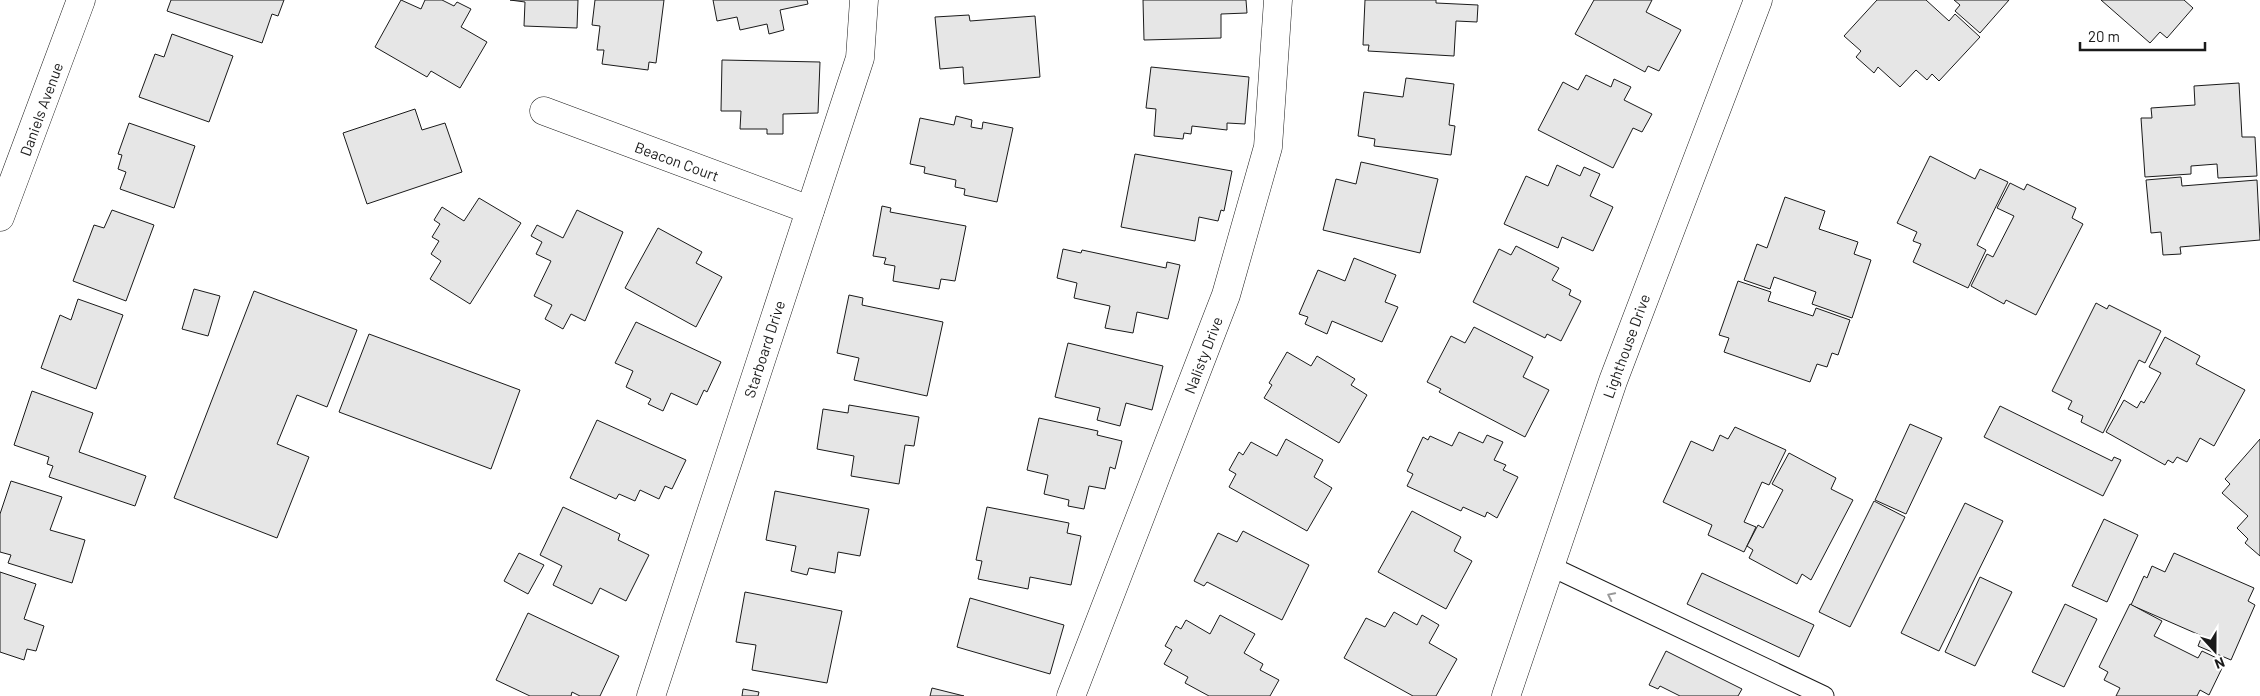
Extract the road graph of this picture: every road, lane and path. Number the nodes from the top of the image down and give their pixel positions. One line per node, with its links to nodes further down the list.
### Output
1 (81, 0): 7 (street, Daniels Avenue)
2 (864, 0): 6 (street, Starboard Drive)
3 (1278, 0): 10 (street, Nalisty Drive)
4 (1758, 0): 8 (street, Lighthouse Drive)
5 (544, 111): 6 (street, Beacon Court)
6 (810, 210): 9 (street, Starboard Drive)
7 (0, 217)
8 (1550, 566): 11 (street, Lighthouse Drive); 12 (lane, one-way to 8)
9 (651, 696)
10 (1071, 696)
11 (1506, 696)
12 (1824, 696)

